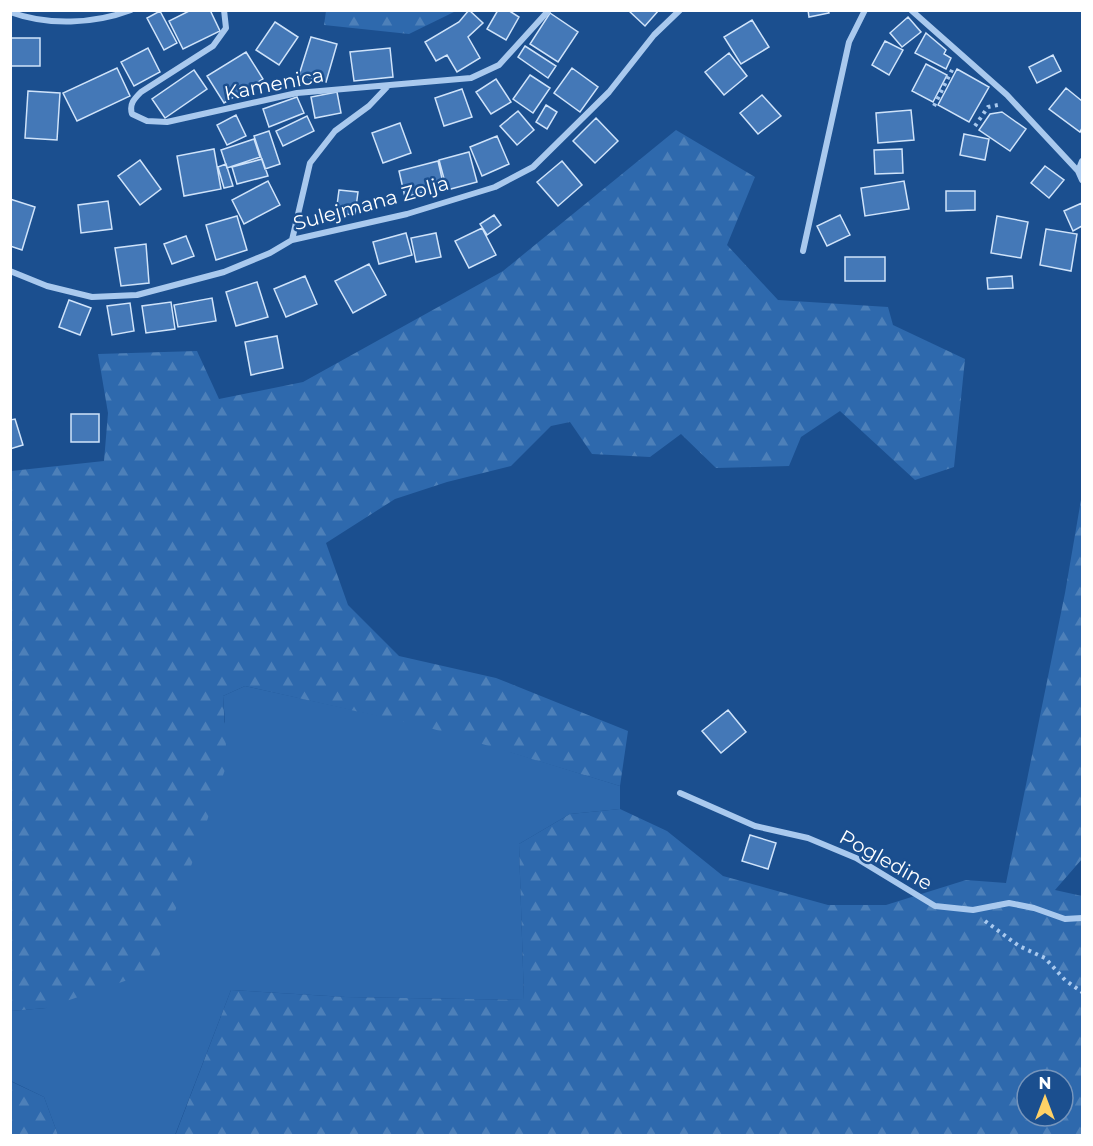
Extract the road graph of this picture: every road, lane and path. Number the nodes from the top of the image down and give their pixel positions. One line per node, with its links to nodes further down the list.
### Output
1 (131, 10): 7 (street)
2 (224, 10): 9 (street, Kamenica)
3 (549, 10): 9 (street, Kamenica)
4 (680, 10): 16 (street, Sulejmana Zolja)
5 (865, 10): 17 (street)
6 (911, 10): 8 (street)
7 (10, 12)
8 (961, 53): 10 (street); 11 (path)
9 (387, 86): 16 (street)
10 (1014, 102): 12 (path); 14 (street)
11 (934, 106)
12 (975, 126)
13 (1083, 161): 14 (street)
14 (1078, 171): 15 (street)
15 (1083, 180)
16 (292, 240): 18 (street, Sulejmana Zolja)
17 (803, 251)
18 (10, 271)
19 (680, 793): 20 (street, Pogledine)
20 (964, 909): 21 (street, Pogledine); 22 (path)
21 (1083, 918)
22 (1083, 992)

